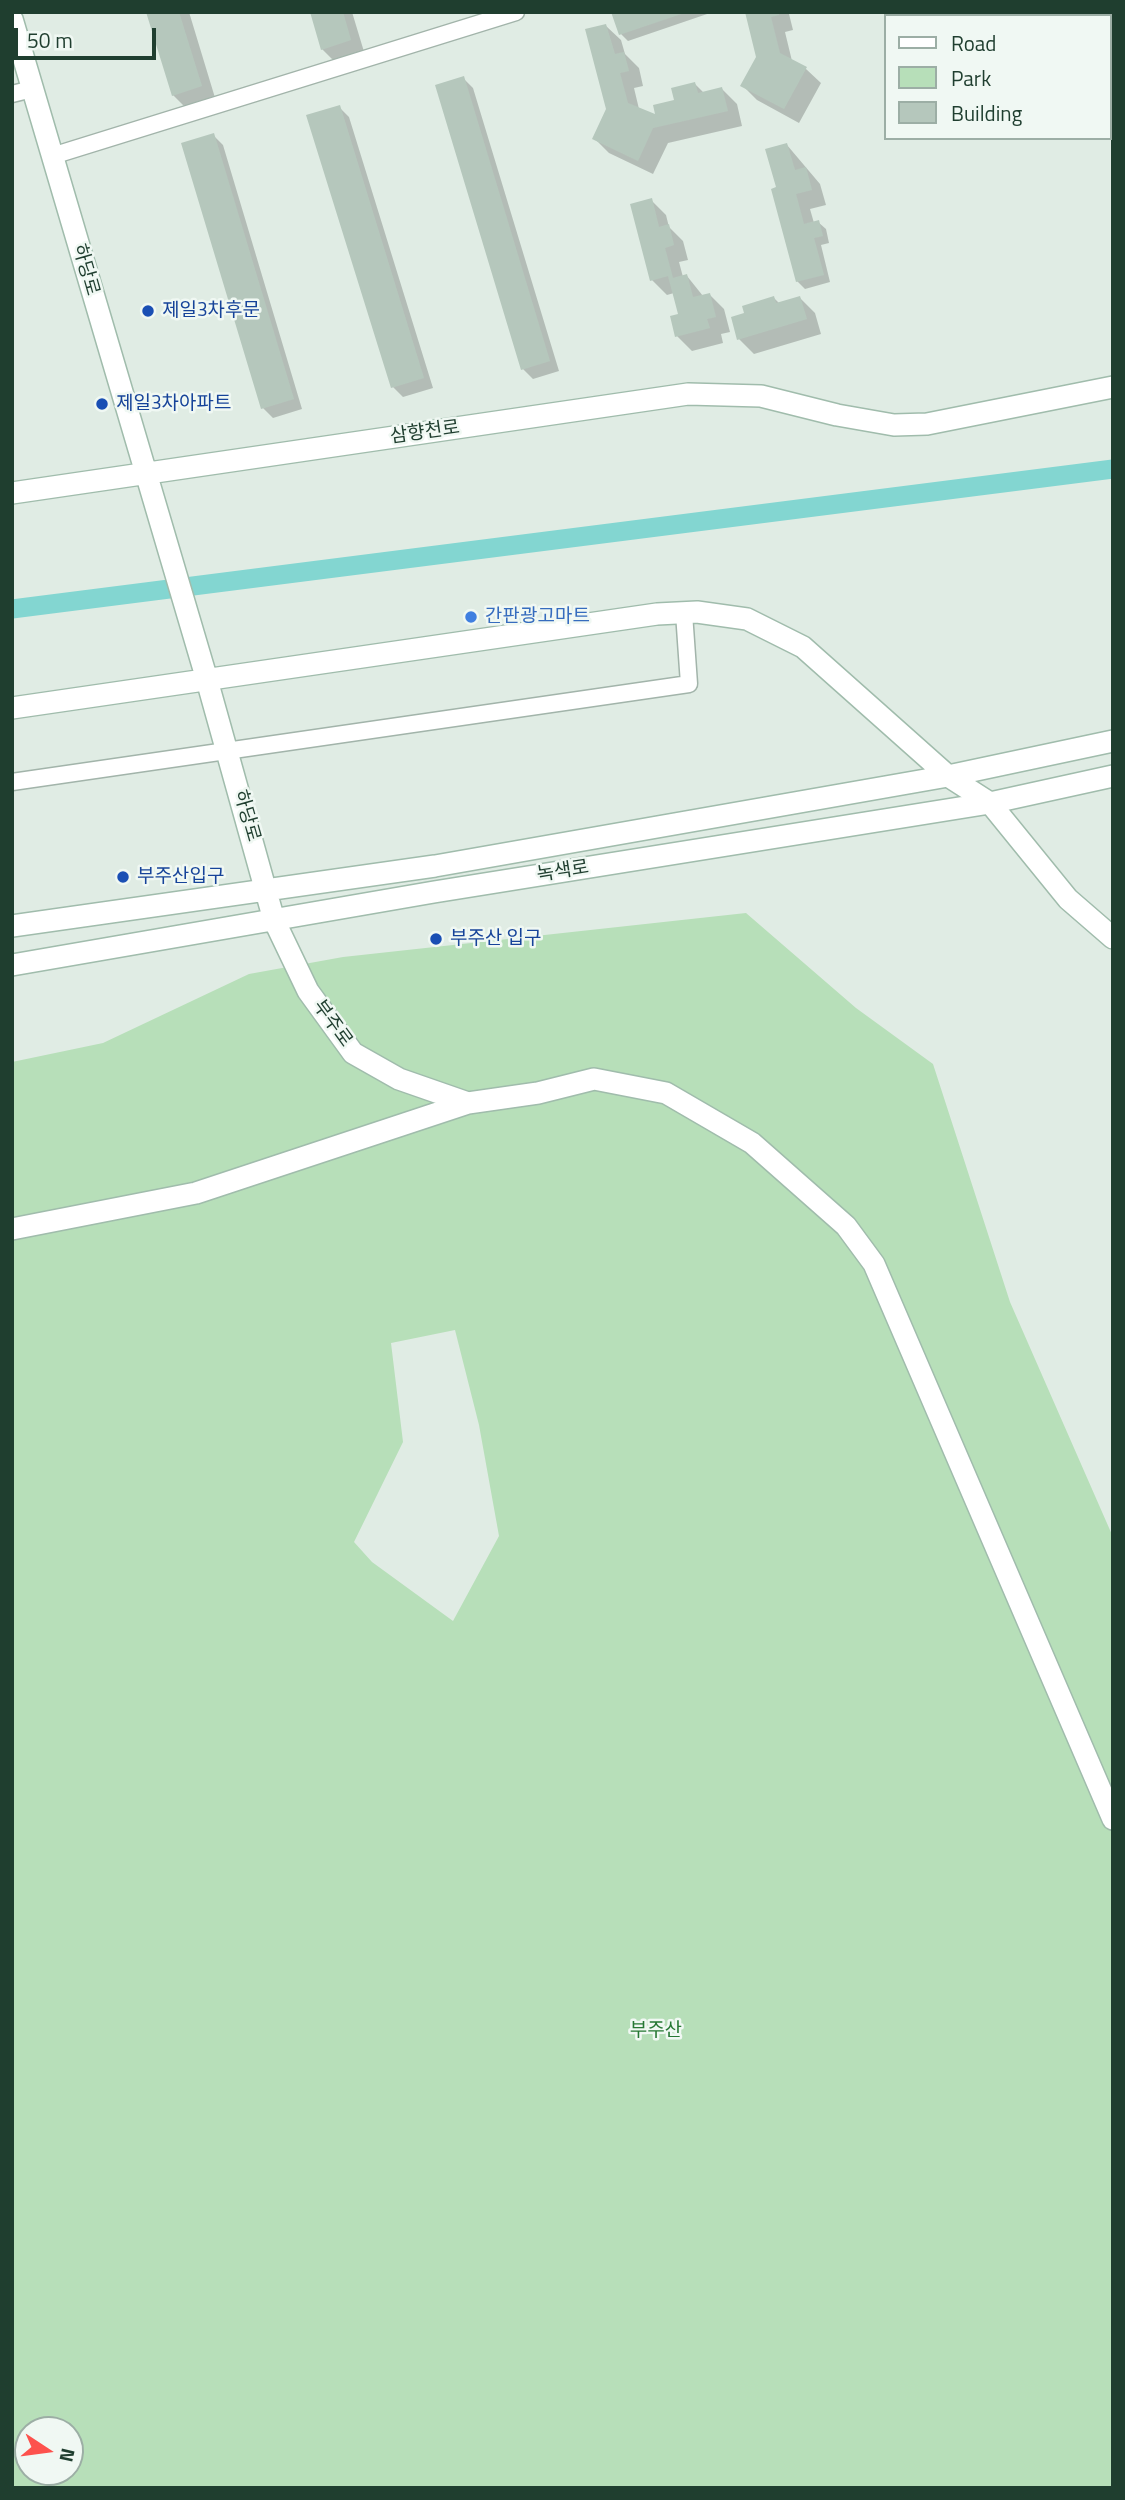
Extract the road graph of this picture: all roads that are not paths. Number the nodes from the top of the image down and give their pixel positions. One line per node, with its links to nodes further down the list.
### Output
1 (516, 12): 4 (street)
2 (12, 19): 3 (street, 하당로)
3 (22, 91): 4 (street, 하당로)
4 (52, 156): 6 (street, 하당로)
5 (1113, 387): 6 (street, 삼향천로)
6 (145, 475): 7 (street, 삼향천로); 9 (street, 하당로)
7 (12, 493)
8 (684, 613): 9 (street); 12 (street); 13 (street)
9 (206, 677): 10 (street); 12 (street, 하당로)
10 (12, 708)
11 (1113, 741): 13 (street, 녹색로)
12 (228, 752): 15 (street); 17 (street, 하당로)
13 (948, 776): 16 (street); 17 (street, 녹색로)
14 (1113, 776): 16 (street, 녹색로)
15 (12, 782)
16 (990, 803): 18 (street, 녹색로); 20 (street)
17 (267, 889): 18 (street, 하당로); 19 (street, 녹색로)
18 (274, 920): 21 (street, 녹색로); 22 (street, 부주로)
19 (12, 926)
20 (1113, 938)
21 (12, 965)
22 (468, 1102): 23 (street); 24 (street)
23 (12, 1229)
24 (1113, 1819)

